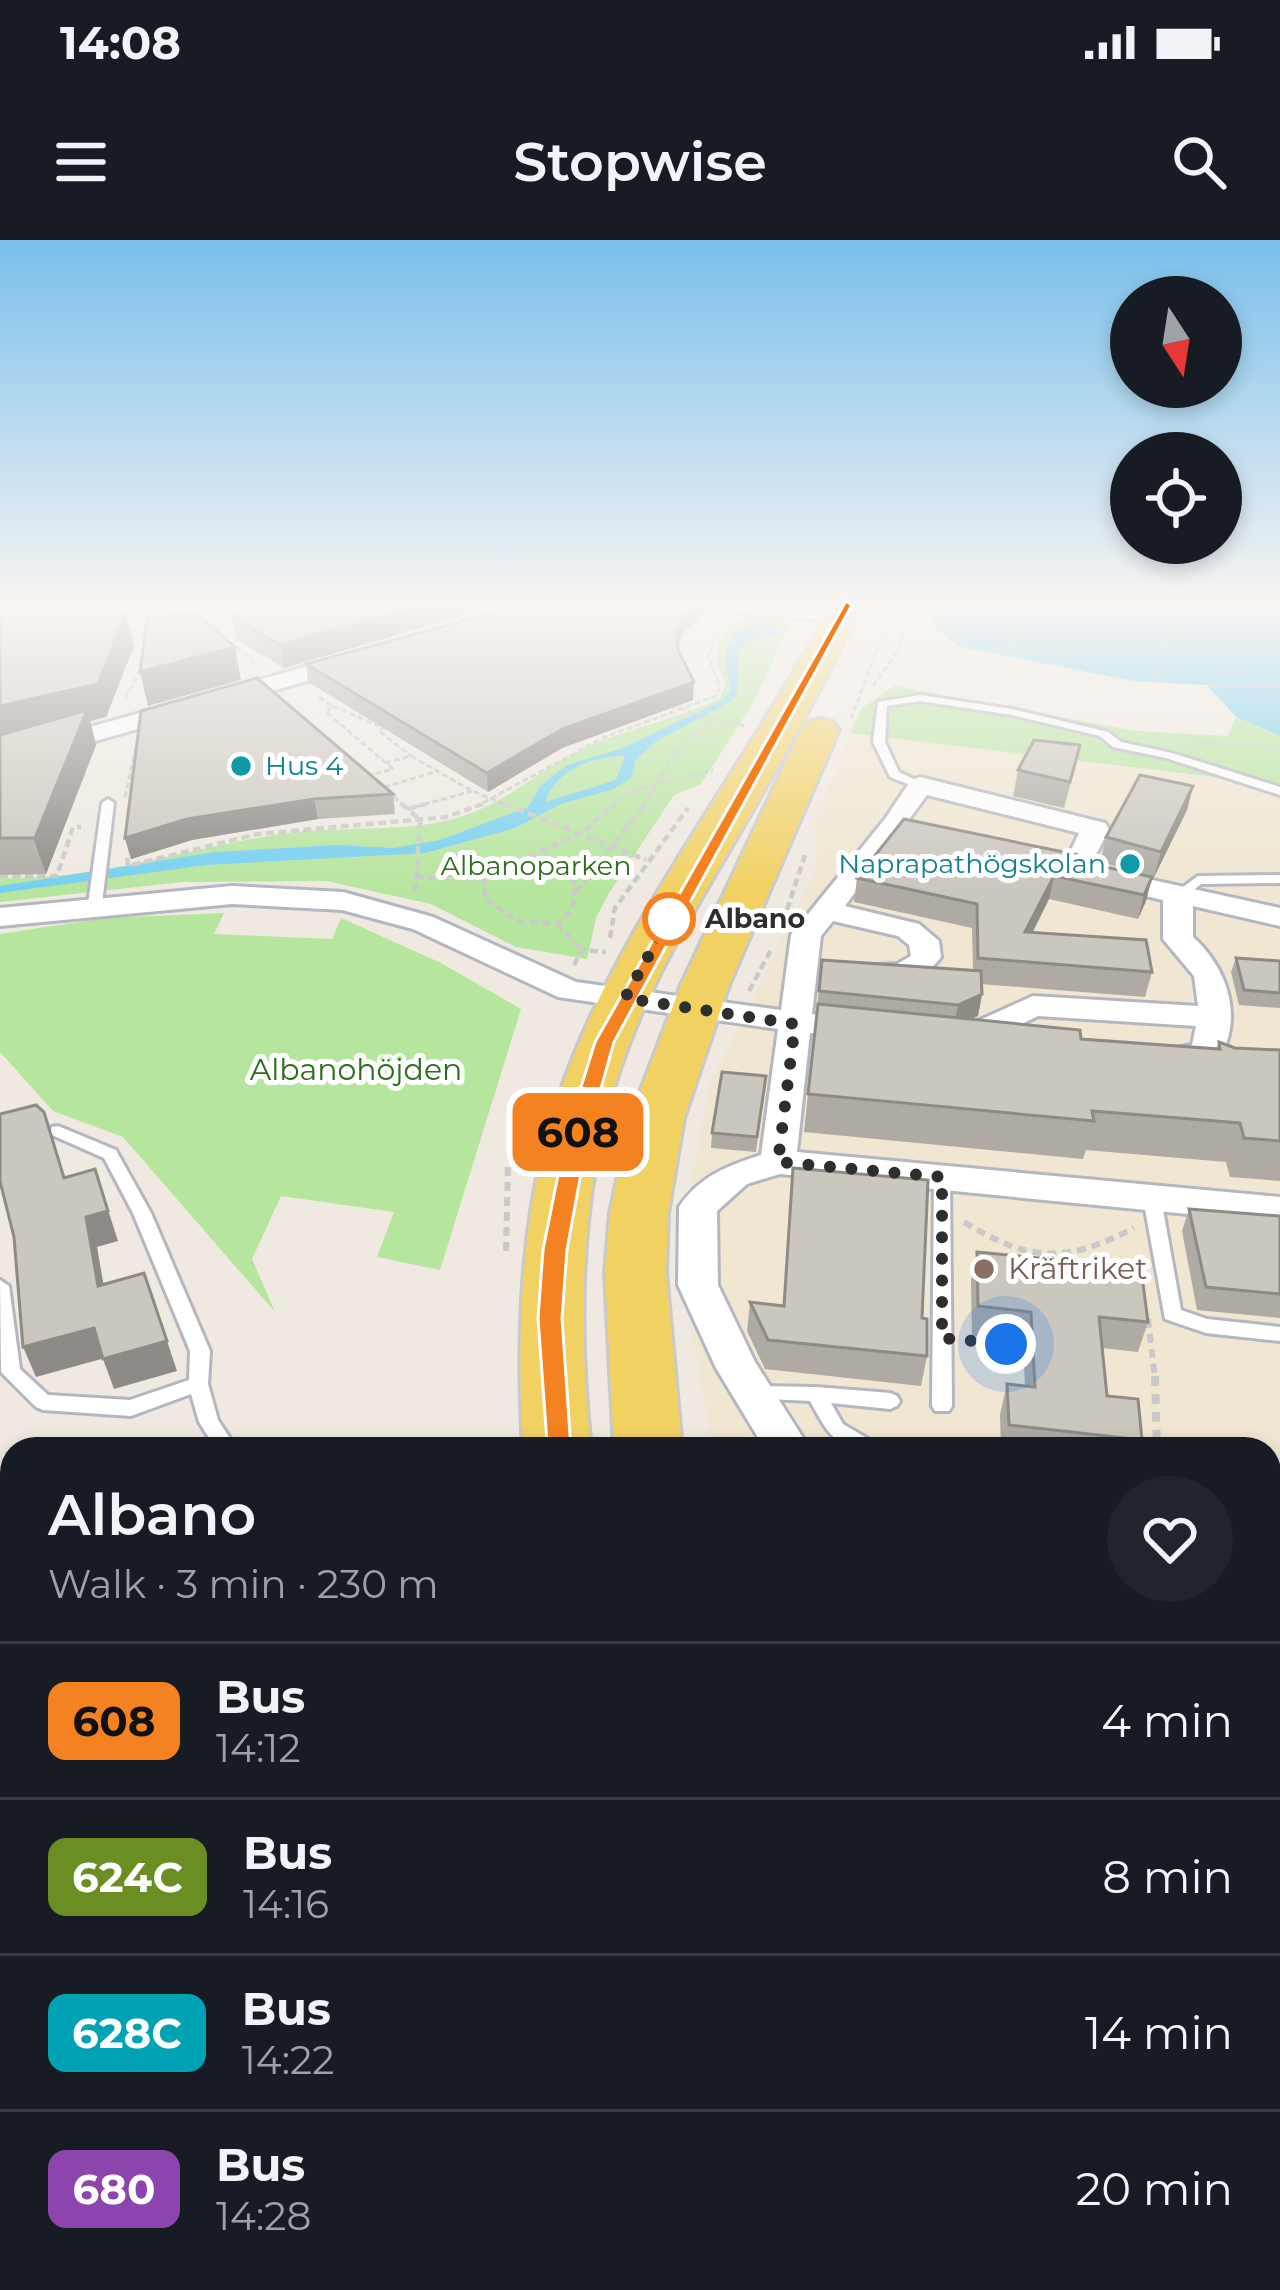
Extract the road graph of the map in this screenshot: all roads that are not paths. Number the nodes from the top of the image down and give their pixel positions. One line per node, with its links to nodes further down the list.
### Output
1 (211, 701): 6 (street)
2 (795, 701): 17 (main road)
3 (821, 701): 18 (main road)
4 (890, 701): 7 (lane)
5 (929, 701): 8 (lane)
6 (0, 760)
7 (920, 785): 12 (street); 13 (street)
8 (1280, 791)
9 (108, 803): 11 (lane)
10 (1280, 879): 12 (lane)
11 (96, 896): 15 (street); 17 (street)
12 (1178, 896): 14 (street); 19 (street)
13 (825, 910): 16 (street); 16 (street)
14 (1280, 916)
15 (0, 917)
16 (802, 968): 20 (street)
17 (617, 975): 18 (street); 39 (main road)
18 (714, 1012): 20 (street); 40 (main road)
19 (1211, 1017): 21 (street); 24 (street)
20 (795, 1024): 21 (street); 27 (street)
21 (963, 1040): 22 (street)
22 (1027, 1047)
23 (1130, 1057): 24 (street)
24 (1193, 1057): 25 (street)
25 (1242, 1073)
26 (58, 1131): 33 (lane)
27 (778, 1162): 28 (street); 34 (street)
28 (942, 1192): 30 (street); 37 (lane)
29 (1280, 1210): 30 (street)
30 (1145, 1213): 32 (lane)
31 (0, 1286): 33 (lane)
32 (1280, 1334)
33 (198, 1384): 38 (lane)
34 (752, 1393): 35 (lane); 41 (street)
35 (816, 1394): 36 (lane); 42 (lane)
36 (890, 1402)
37 (942, 1406)
38 (219, 1437)
39 (556, 1437)
40 (646, 1437)
41 (780, 1437)
42 (848, 1437)

